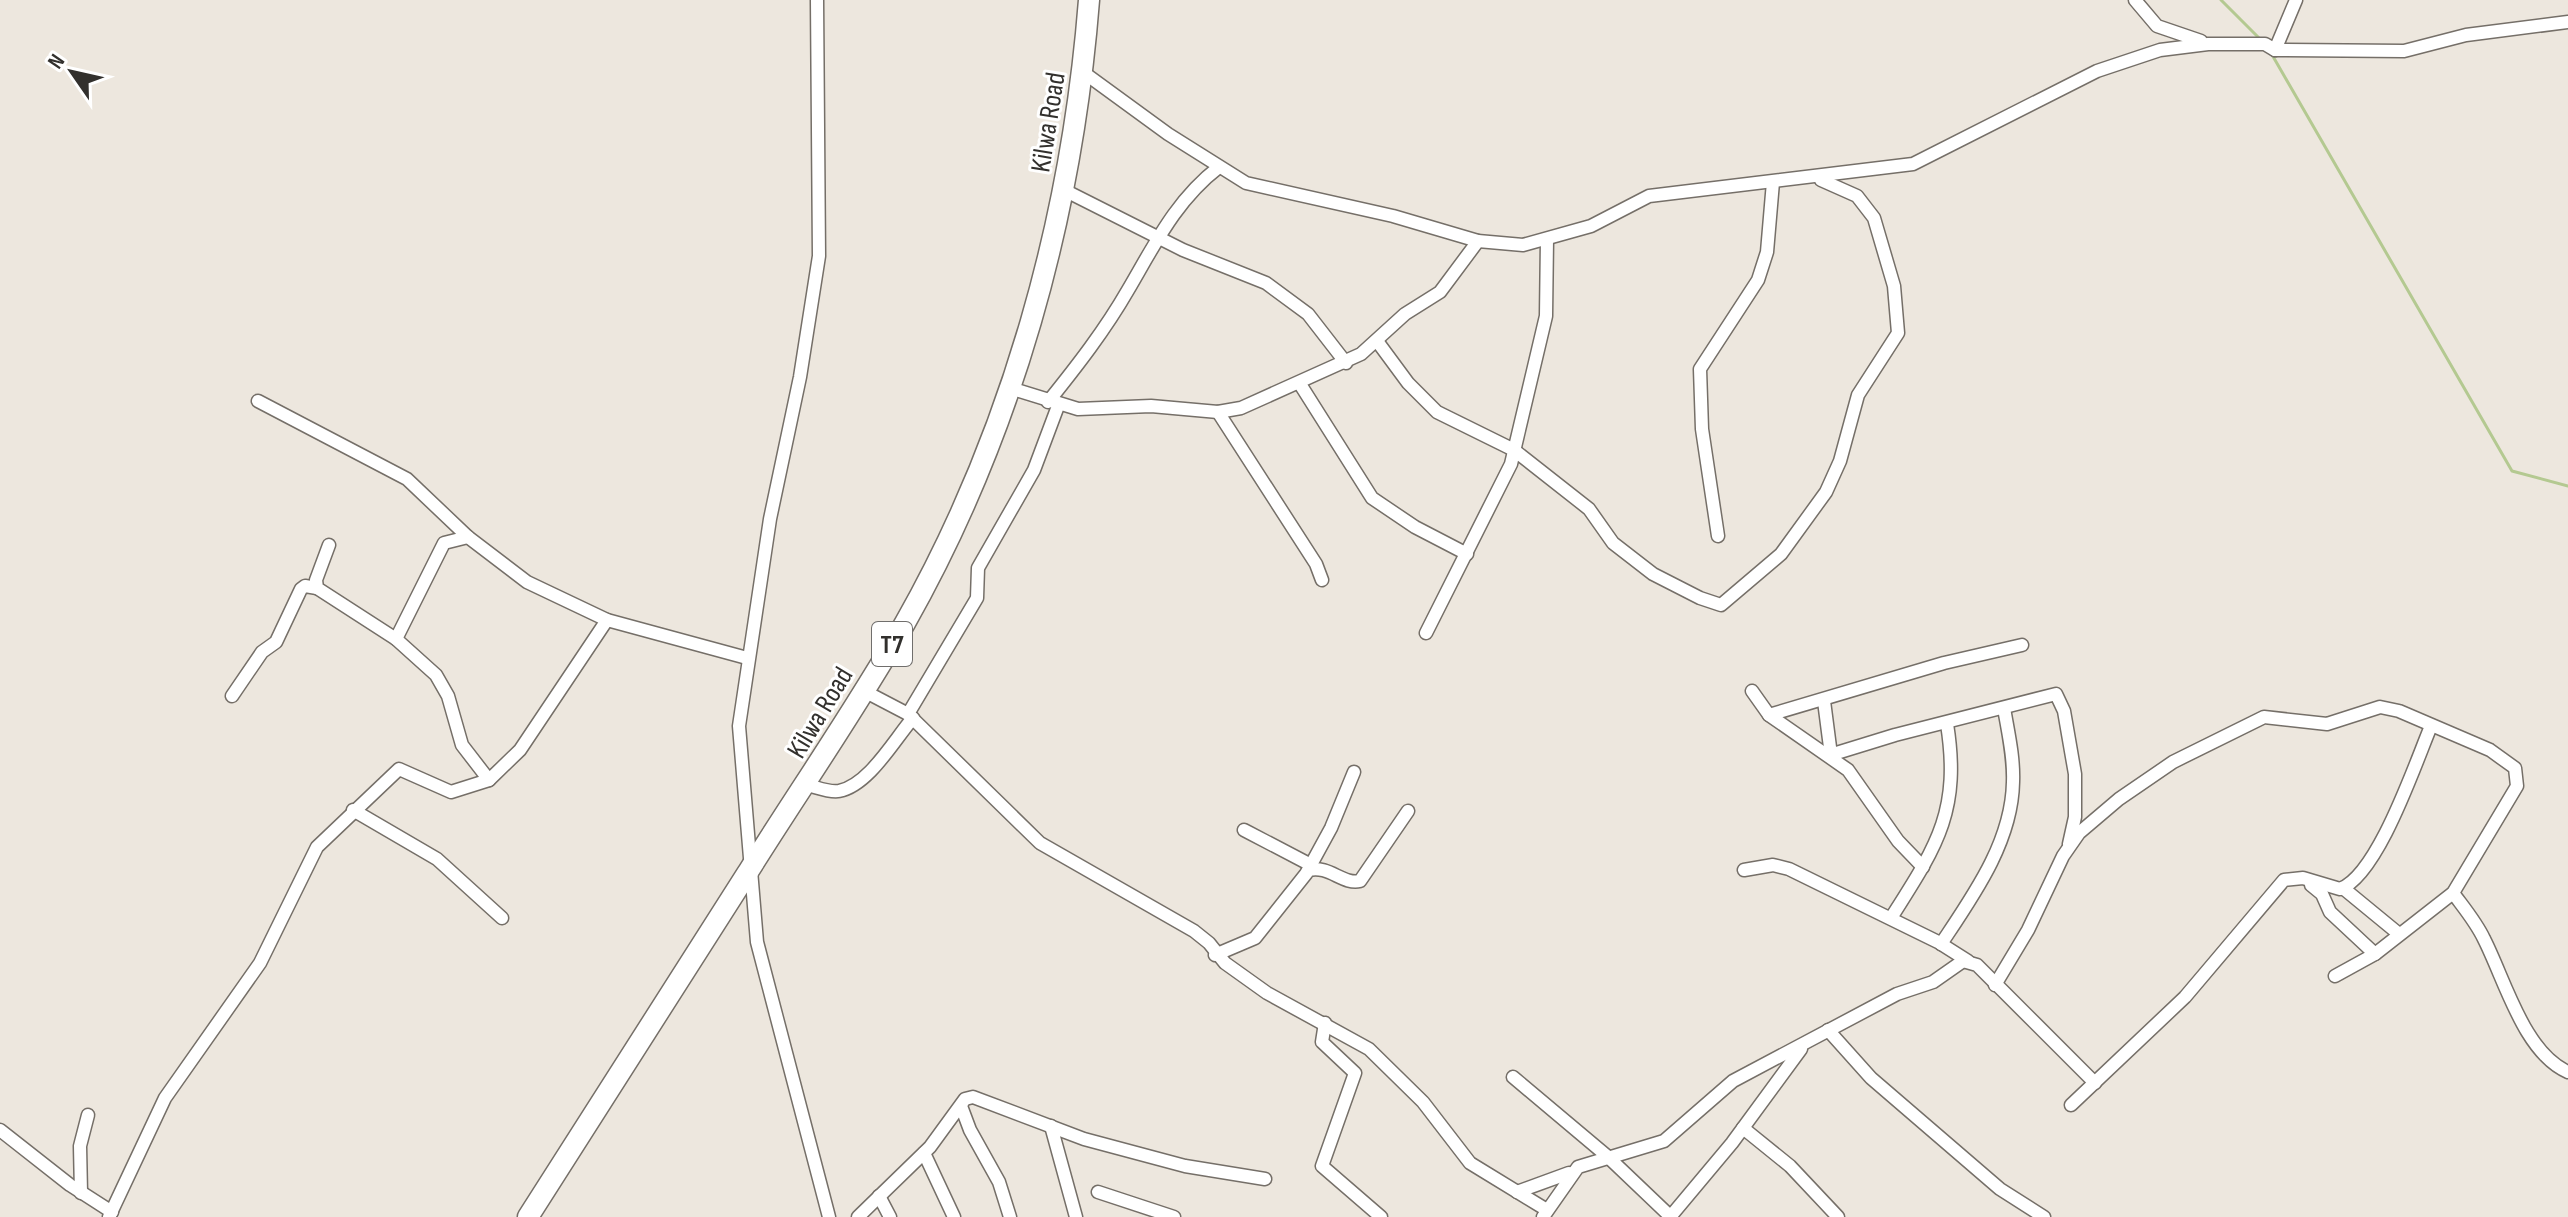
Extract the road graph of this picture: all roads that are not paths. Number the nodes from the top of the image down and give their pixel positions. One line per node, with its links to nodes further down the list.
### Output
1 (817, 0): 34 (street)
2 (1089, 0): 8 (highway, Kilwa Road / T7)
3 (2135, 0): 6 (street)
4 (2296, 0): 7 (street)
5 (2568, 22): 7 (street)
6 (2208, 44): 7 (street); 10 (street)
7 (2275, 50)
8 (1083, 72): 9 (street); 12 (highway, Kilwa Road / T7)
9 (1219, 167): 13 (street); 15 (street)
10 (1814, 178): 11 (street); 23 (street)
11 (1773, 182): 14 (street); 24 (street)
12 (1064, 190): 13 (street); 19 (highway, Kilwa Road / T7)
13 (1156, 238): 17 (street); 21 (street)
14 (1547, 239): 15 (street); 23 (street)
15 (1478, 241): 16 (street)
16 (1377, 341): 17 (street); 23 (street)
17 (1346, 363): 18 (street)
18 (1300, 384): 22 (street); 27 (street)
19 (1010, 388): 21 (street); 35 (highway, Kilwa Road / T7)
20 (258, 401): 25 (street)
21 (1053, 404): 22 (street); 41 (street)
22 (1218, 412): 28 (street)
23 (1514, 450): 27 (street)
24 (1718, 536)
25 (468, 537): 30 (street); 32 (street)
26 (329, 545): 29 (street)
27 (1467, 554): 31 (street)
28 (1322, 580)
29 (317, 588): 32 (street); 37 (street)
30 (607, 620): 34 (street); 46 (street)
31 (1426, 633)
32 (396, 639): 46 (street)
33 (2022, 645): 38 (street)
34 (747, 658): 53 (street)
35 (864, 691): 41 (street); 47 (highway, Kilwa Road / T7)
36 (1752, 691): 40 (street)
37 (232, 696)
38 (1824, 701): 40 (street); 44 (street)
39 (2004, 708): 42 (street); 51 (street); 62 (street)
40 (1769, 715): 44 (street)
41 (910, 716): 47 (street); 64 (street)
42 (1947, 724): 44 (street); 52 (street)
43 (2431, 726): 51 (street); 57 (street); 58 (street)
44 (1831, 755): 52 (street)
45 (1354, 772): 54 (street)
46 (489, 780): 48 (street)
47 (807, 785): 53 (highway, Kilwa Road / T7)
48 (353, 810): 59 (street); 88 (street)
49 (1408, 811): 54 (street)
50 (1244, 830): 54 (street)
51 (2069, 846): 67 (street)
52 (1923, 867): 60 (street)
53 (750, 868): 90 (highway, Kilwa Road / T7); 91 (street)
54 (1309, 868): 64 (street)
55 (1744, 870): 60 (street)
56 (2303, 878): 57 (street); 63 (street); 73 (street)
57 (2343, 888): 61 (street)
58 (2453, 893): 61 (street); 71 (street)
59 (502, 918)
60 (1891, 918): 62 (street)
61 (2399, 934): 63 (street)
62 (1941, 944): 65 (street)
63 (2375, 954): 66 (street)
64 (1215, 955): 68 (street)
65 (1968, 961): 67 (street); 69 (street)
66 (2335, 976)
67 (1995, 985): 73 (street)
68 (1325, 1023): 85 (street); 98 (street)
69 (1828, 1030): 70 (street); 101 (street)
70 (1804, 1045): 78 (street); 81 (street)
71 (2568, 1072)
72 (1513, 1077): 81 (street)
73 (2095, 1083): 74 (street)
74 (2071, 1105)
75 (961, 1106): 77 (street); 80 (street); 95 (street)
76 (88, 1115): 86 (street)
77 (1051, 1126): 83 (street); 96 (street)
78 (1743, 1128): 99 (street); 100 (street)
79 (0, 1130): 86 (street)
80 (924, 1153): 87 (street); 94 (street)
81 (1607, 1156): 82 (street); 99 (street)
82 (1572, 1172): 85 (street); 89 (street)
83 (1265, 1179)
84 (1098, 1192): 97 (street)
85 (1517, 1192): 89 (street)
86 (81, 1193): 88 (street)
87 (879, 1196): 92 (street); 93 (street)
88 (110, 1214)
89 (1545, 1214)
90 (528, 1217)
91 (829, 1217)
92 (858, 1217)
93 (890, 1217)
94 (954, 1217)
95 (1010, 1217)
96 (1076, 1217)
97 (1174, 1217)
98 (1381, 1217)
99 (1670, 1217)
100 (1838, 1217)
101 (2044, 1217)

